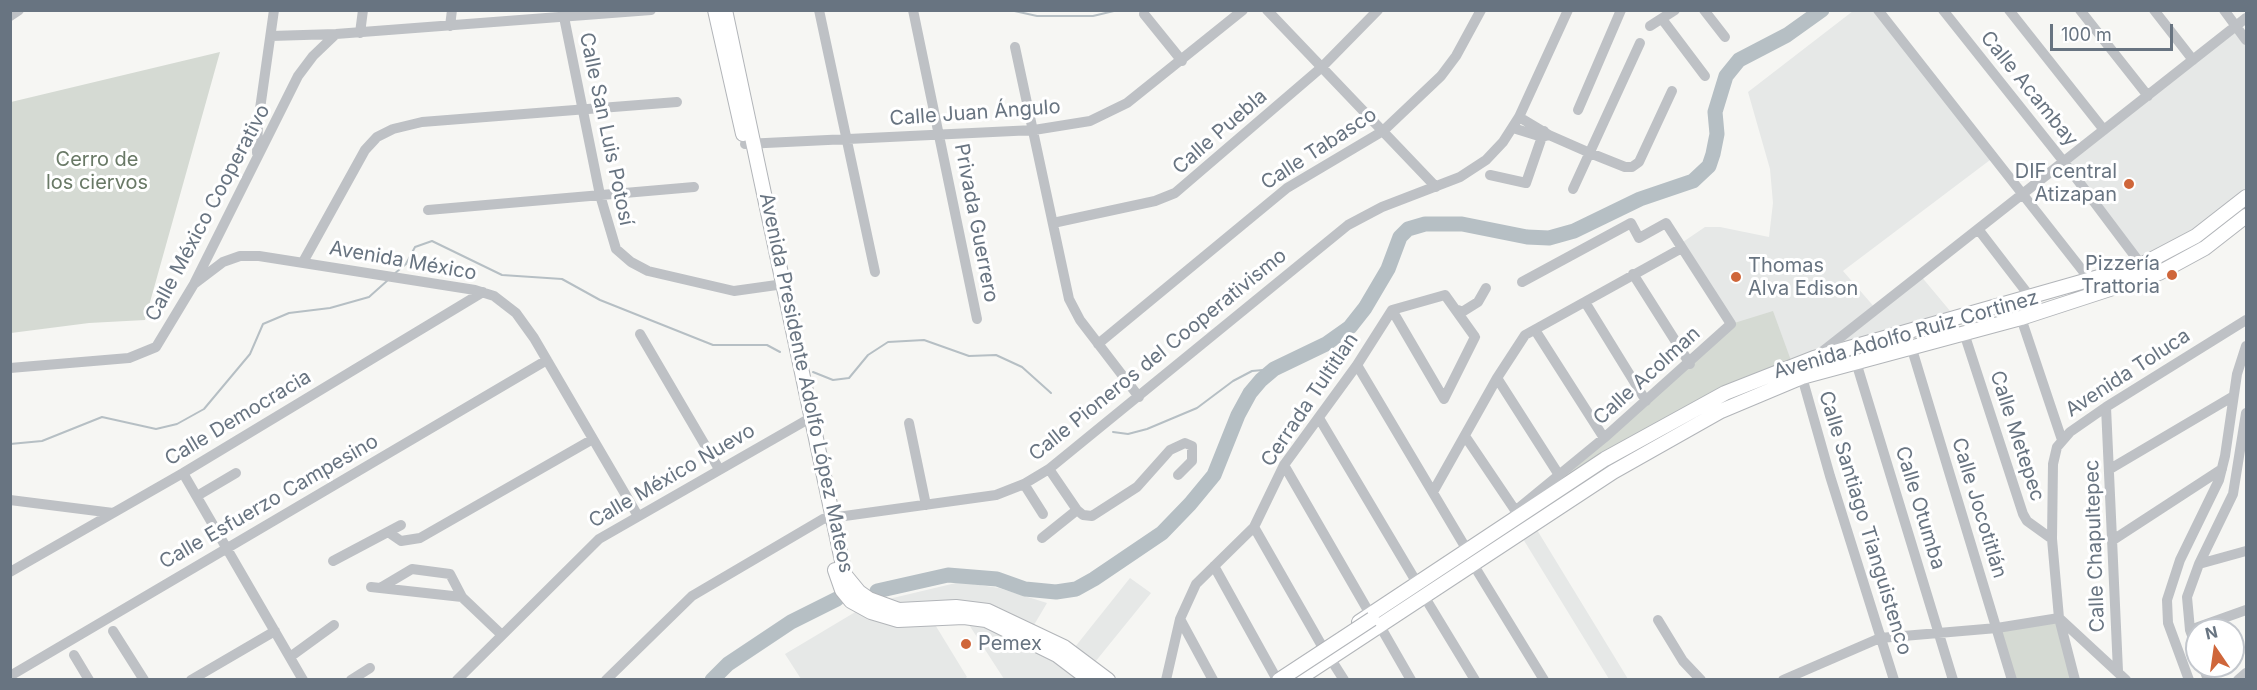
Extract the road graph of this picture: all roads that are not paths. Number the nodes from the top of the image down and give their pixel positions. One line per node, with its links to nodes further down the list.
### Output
1 (19, 10): 26 (street)
2 (273, 10): 35 (street)
3 (363, 10): 33 (street)
4 (452, 10): 32 (street)
5 (651, 10): 27 (street)
6 (715, 10): 57 (main road, Avenida Presidente Adolfo López Mateos)
7 (725, 10): 57 (main road, Avenida Presidente Adolfo López Mateos)
8 (819, 10): 56 (street)
9 (913, 10): 54 (street, Privada Guerrero)
10 (1244, 10): 41 (street, Calle Juan Ángulo)
11 (1267, 10): 42 (street)
12 (1378, 10): 42 (street, Calle Puebla)
13 (1481, 10): 53 (street, Calle Tabasco)
14 (1568, 10): 49 (street, Calle Pioneros del Cooperativismo)
15 (1622, 10): 47 (street)
16 (1675, 10): 29 (street)
17 (1704, 10): 36 (street)
18 (1878, 10): 65 (street)
19 (1943, 10): 60 (street, Calle Acambay)
20 (2009, 10): 52 (street)
21 (2080, 10): 45 (street)
22 (2154, 10): 40 (street)
23 (2224, 10): 31 (street)
24 (1144, 14): 41 (street)
25 (534, 15): 27 (street); 32 (street)
26 (10, 16)
27 (564, 17): 48 (street, Calle San Luis Potosí)
28 (2247, 18): 31 (street)
29 (1662, 19): 30 (street); 43 (street)
30 (1650, 26)
31 (2236, 26): 37 (street); 40 (street)
32 (450, 27): 33 (street)
33 (360, 33): 34 (street)
34 (336, 34): 35 (street); 59 (street, Calle México Cooperativo)
35 (271, 36): 59 (street)
36 (1725, 37)
37 (2247, 40)
38 (1640, 42): 58 (street)
39 (1015, 47): 51 (street)
40 (2193, 60): 45 (street)
41 (1182, 61): 51 (street, Calle Juan Ángulo)
42 (1322, 67): 53 (street); 71 (street, Calle Puebla)
43 (1705, 76)
44 (1672, 91): 58 (street)
45 (2148, 96): 52 (street)
46 (677, 102): 48 (street)
47 (1578, 110)
48 (581, 111): 66 (street, Calle San Luis Potosí); 75 (street)
49 (1519, 117): 50 (street, Calle Pioneros del Cooperativismo); 55 (street)
50 (1513, 128): 55 (street); 63 (street, Calle Pioneros del Cooperativismo)
51 (1034, 130): 54 (street, Calle Juan Ángulo); 71 (street)
52 (2104, 130): 60 (street)
53 (1383, 131): 63 (street); 99 (street, Calle Tabasco)
54 (939, 134): 56 (street, Calle Juan Ángulo); 93 (street, Privada Guerrero)
55 (1545, 134): 58 (street); 61 (street)
56 (847, 139): 57 (street, Calle Juan Ángulo); 77 (street)
57 (749, 143): 83 (main road, Avenida Presidente Adolfo López Mateos)
58 (1590, 153): 64 (street)
59 (257, 159): 82 (street, Calle México Cooperativo)
60 (2064, 162): 65 (street); 76 (street, Calle Acambay)
61 (1490, 175)
62 (694, 187): 66 (street)
63 (1436, 187): 112 (street, Calle Pioneros del Cooperativismo)
64 (1573, 189)
65 (2023, 194): 72 (street); 80 (street)
66 (600, 195): 68 (street); 83 (street, Calle San Luis Potosí)
67 (2247, 197): 70 (main road, Avenida Adolfo Ruiz Cortinez)
68 (428, 210)
69 (2247, 216): 73 (main road, Avenida Adolfo Ruiz Cortinez)
70 (2217, 220): 73 (main road); 76 (main road, Avenida Adolfo Ruiz Cortinez)
71 (1053, 223): 99 (street)
72 (1978, 230): 86 (street); 103 (street)
73 (2226, 231): 79 (main road, Avenida Adolfo Ruiz Cortinez)
74 (1682, 248): 78 (street); 81 (street); 106 (street, Calle Acolman)
75 (303, 262): 82 (street, Avenida México); 85 (street, Avenida México)
76 (2141, 265): 79 (street, Calle Acambay); 80 (main road, Avenida Adolfo Ruiz Cortinez)
77 (875, 273)
78 (1633, 274): 88 (street); 106 (street)
79 (2150, 276): 91 (main road, Avenida Adolfo Ruiz Cortinez)
80 (2090, 280): 86 (main road, Avenida Adolfo Ruiz Cortinez)
81 (1522, 282)
82 (194, 284): 108 (street, Calle México Cooperativo)
83 (780, 285): 119 (main road, Avenida Presidente Adolfo López Mateos)
84 (1486, 288): 87 (street)
85 (483, 292): 104 (street, Avenida México); 131 (street, Calle Democracia)
86 (2032, 298): 91 (street); 102 (main road, Avenida Adolfo Ruiz Cortinez)
87 (1478, 302): 90 (street); 95 (street)
88 (1585, 303): 96 (street); 114 (street)
89 (1392, 310): 90 (street); 95 (street); 107 (street, Cerrada Tultitlan)
90 (1458, 310): 95 (street)
91 (2041, 311): 92 (main road, Avenida Adolfo Ruiz Cortinez)
92 (2021, 318): 97 (main road, Avenida Adolfo Ruiz Cortinez); 125 (street)
93 (977, 319)
94 (2247, 320): 116 (street, Avenida Toluca)
95 (1466, 321)
96 (1535, 330): 110 (street); 123 (street)
97 (1964, 333): 100 (main road, Avenida Adolfo Ruiz Cortinez); 152 (street, Calle Metepec)
98 (640, 334): 127 (street)
99 (1098, 344): 112 (street)
100 (1911, 346): 105 (main road, Avenida Adolfo Ruiz Cortinez); 173 (street, Calle Jocotitlán)
101 (2247, 346): 113 (street)
102 (1849, 348): 103 (main road, Avenida Adolfo Ruiz Cortinez); 105 (street, Calle Otumba)
103 (1814, 358): 111 (main road, Avenida Adolfo Ruiz Cortinez)
104 (548, 360): 124 (street, Avenida México); 154 (street, Calle Esfuerzo Campesino)
105 (1856, 362): 109 (main road, Avenida Adolfo Ruiz Cortinez); 176 (street, Calle Otumba)
106 (1690, 364): 114 (street, Calle Acolman)
107 (1357, 365): 118 (street, Cerrada Tultitlan); 137 (street)
108 (10, 369)
109 (1802, 377): 115 (main road, Avenida Adolfo Ruiz Cortinez); 178 (street, Calle Santiago Tianguistenco)
110 (1497, 378): 122 (street); 134 (street)
111 (1725, 393): 115 (main road); 145 (main road, Avenida Adolfo Ruiz Cortinez)
112 (1139, 397): 128 (street, Calle Pioneros del Cooperativismo)
113 (2232, 397): 129 (street); 130 (street)
114 (1646, 401): 123 (street, Calle Acolman)
115 (1731, 407): 158 (main road, Avenida Adolfo Ruiz Cortinez)
116 (2106, 407): 125 (street, Avenida Toluca); 129 (street, Calle Chapultepec)
117 (2247, 413): 121 (street)
118 (1319, 418): 126 (street, Cerrada Tultitlan); 162 (street)
119 (807, 419): 127 (street, Calle México Nuevo); 147 (main road, Avenida Presidente Adolfo López Mateos)
120 (909, 423): 141 (street)
121 (2246, 429): 138 (street)
122 (1465, 436): 137 (street); 145 (street)
123 (1604, 438): 134 (street, Calle Acolman)
124 (593, 439): 146 (street, Avenida México); 150 (street)
125 (2062, 440): 152 (street, Avenida Toluca)
126 (1284, 465): 149 (street, Cerrada Tultitlan); 171 (street)
127 (719, 469): 146 (street, Calle México Nuevo)
128 (1049, 469): 135 (street, Calle Pioneros del Cooperativismo); 142 (street)
129 (2110, 469): 153 (street, Calle Chapultepec)
130 (2222, 469): 153 (street); 212 (street)
131 (183, 473): 139 (street); 143 (street, Calle Democracia)
132 (236, 473): 139 (street)
133 (1178, 475): 142 (street)
134 (1559, 475): 145 (street, Calle Acolman)
135 (1024, 484): 141 (street, Calle Pioneros del Cooperativismo); 144 (street)
136 (2247, 489): 138 (street)
137 (1433, 492): 155 (street)
138 (2233, 494): 159 (street)
139 (197, 496): 154 (street)
140 (10, 500): 143 (street)
141 (926, 505): 147 (street, Calle Pioneros del Cooperativismo)
142 (1077, 510): 151 (street)
143 (113, 513): 161 (street, Calle Democracia)
144 (1043, 514)
145 (1517, 514): 155 (main road, Avenida Adolfo Ruiz Cortinez)
146 (638, 516): 177 (street, Calle México Nuevo)
147 (827, 519): 195 (street, Calle Pioneros del Cooperativismo); 196 (main road, Avenida Presidente Adolfo López Mateos); 197 (main road, Avenida Presidente Adolfo López Mateos)
148 (401, 525): 150 (street)
149 (1254, 527): 160 (street, Cerrada Tultitlan); 179 (street)
150 (388, 532): 157 (street)
151 (1042, 538)
152 (2052, 539): 166 (street, Avenida Toluca)
153 (2113, 540): 184 (street, Calle Chapultepec)
154 (226, 547): 175 (street); 186 (street, Calle Esfuerzo Campesino)
155 (1467, 550): 162 (main road, Avenida Adolfo Ruiz Cortinez)
156 (2247, 550): 159 (street)
157 (333, 561)
158 (1473, 564): 163 (main road, Avenida Adolfo Ruiz Cortinez); 204 (street)
159 (2199, 564): 167 (street)
160 (1214, 566): 169 (street, Cerrada Tultitlan); 188 (street)
161 (10, 572)
162 (1417, 583): 171 (main road, Avenida Adolfo Ruiz Cortinez)
163 (1424, 596): 171 (main road, Avenida Adolfo Ruiz Cortinez); 203 (street)
164 (462, 597): 164 (street); 177 (street)
165 (2247, 610): 168 (street)
166 (2059, 618): 173 (street); 184 (street); 210 (street, Avenida Toluca)
167 (2189, 618)
168 (2224, 618)
169 (1180, 619): 198 (street, Cerrada Tultitlan); 199 (street)
170 (1658, 620): 205 (street)
171 (1374, 621): 179 (main road, Avenida Adolfo Ruiz Cortinez); 188 (main road, Avenida Adolfo Ruiz Cortinez, bridge); 200 (main road, Avenida Adolfo Ruiz Cortinez); 202 (street)
172 (334, 625): 181 (street)
173 (1997, 628): 176 (street); 209 (street, Calle Jocotitlán)
174 (113, 631): 190 (street)
175 (275, 631): 181 (street); 191 (street)
176 (1939, 634): 178 (street); 208 (street, Calle Otumba)
177 (502, 635): 194 (street, Calle México Nuevo)
178 (1880, 638): 206 (street); 207 (street, Calle Santiago Tianguistenco)
179 (1326, 652): 182 (main road, Avenida Adolfo Ruiz Cortinez); 187 (main road, Avenida Adolfo Ruiz Cortinez); 201 (street)
180 (74, 655): 189 (street)
181 (290, 657): 192 (street)
182 (1299, 661): 187 (main road); 188 (main road, Avenida Adolfo Ruiz Cortinez)
183 (370, 668): 193 (street)
184 (2118, 671): 211 (street)
185 (2247, 673): 213 (street)
186 (10, 676)
187 (1302, 676)
188 (1275, 678)
189 (89, 680)
190 (144, 680)
191 (191, 680)
192 (303, 680)
193 (351, 680)
194 (457, 680)
195 (606, 680)
196 (1090, 680)
197 (1108, 680)
198 (1166, 680)
199 (1213, 680)
200 (1290, 680)
201 (1344, 680)
202 (1412, 680)
203 (1475, 680)
204 (1544, 680)
205 (1701, 680)
206 (1783, 680)
207 (1894, 680)
208 (1953, 680)
209 (2012, 680)
210 (2075, 680)
211 (2126, 680)
212 (2189, 680)
213 (2238, 680)

